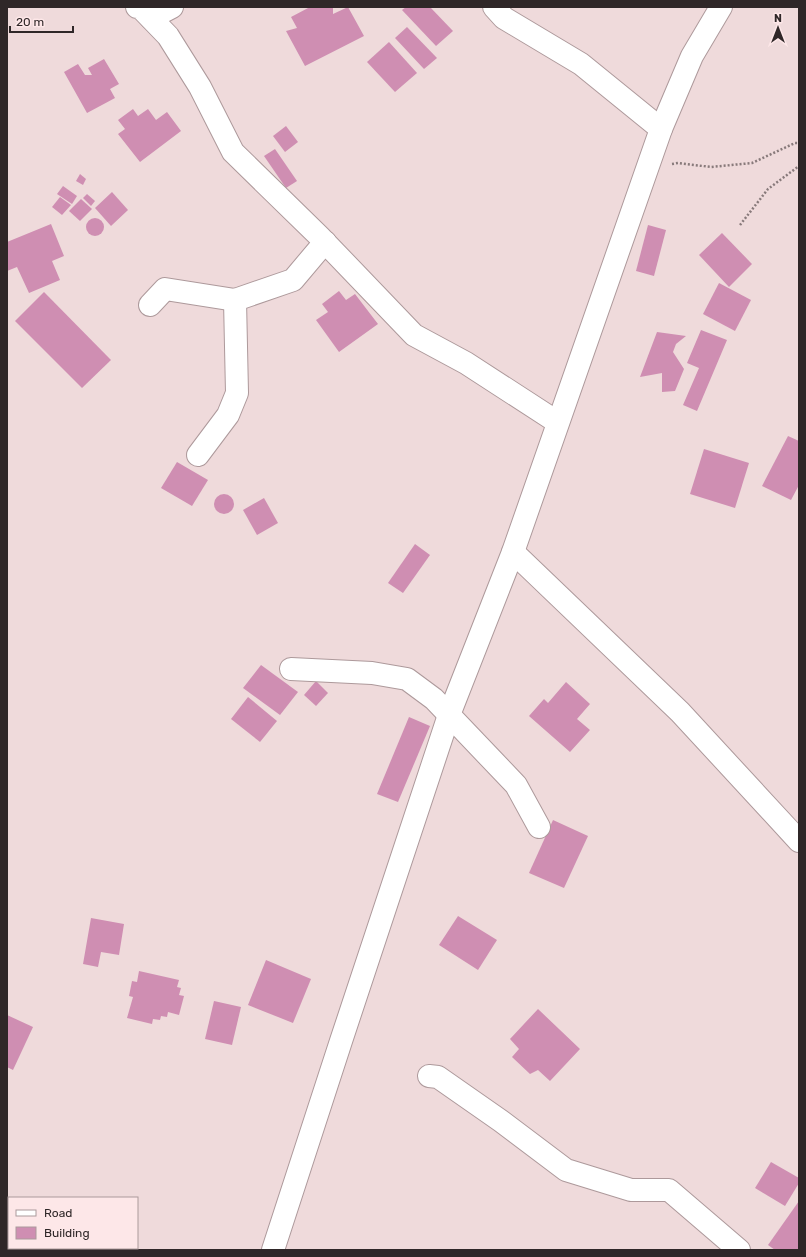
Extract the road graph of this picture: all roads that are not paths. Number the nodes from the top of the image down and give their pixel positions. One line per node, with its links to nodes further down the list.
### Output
1 (172, 7): 4 (street)
2 (494, 7): 5 (street)
3 (721, 7): 5 (street)
4 (144, 12): 6 (street)
5 (661, 129): 9 (street)
6 (325, 242): 7 (street); 9 (street)
7 (235, 300): 8 (street); 10 (street)
8 (150, 305)
9 (558, 422): 11 (street)
10 (198, 455)
11 (513, 552): 13 (street); 15 (street)
12 (291, 669): 13 (street)
13 (449, 715): 14 (street); 17 (street)
14 (539, 827)
15 (799, 841)
16 (429, 1076): 18 (street)
17 (274, 1250)
18 (739, 1250)

